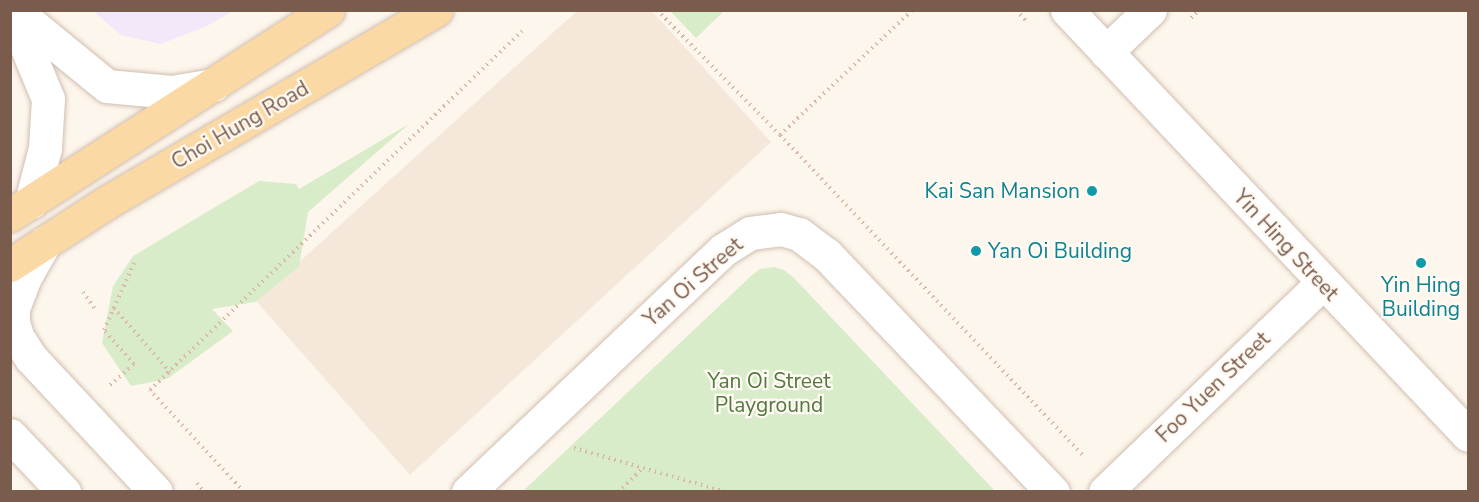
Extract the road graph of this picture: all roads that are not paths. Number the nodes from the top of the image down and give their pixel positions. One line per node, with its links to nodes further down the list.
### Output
1 (12, 10): 7 (street); 8 (street)
2 (328, 10): 7 (main road)
3 (436, 10): 9 (main road, Choi Hung Road)
4 (1067, 10): 6 (street, Yin Hing Street)
5 (1150, 10): 6 (street)
6 (1106, 52): 11 (street, Yin Hing Street)
7 (213, 85): 8 (main road)
8 (21, 209)
9 (45, 242): 10 (main road, Choi Hung Road); 15 (street)
10 (10, 265)
11 (1322, 283): 13 (street, Yin Hing Street); 18 (street, Foo Yuen Street)
12 (10, 435): 14 (street)
13 (1468, 435)
14 (64, 492)
15 (156, 492)
16 (468, 492): 17 (street, Yan Oi Street)
17 (1053, 492)
18 (1105, 492)

